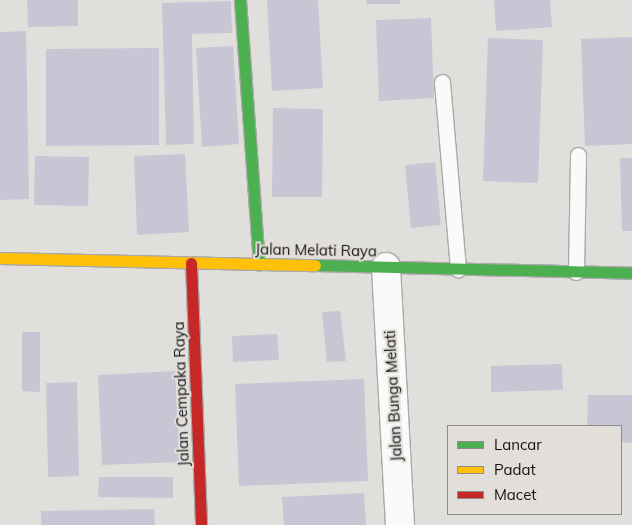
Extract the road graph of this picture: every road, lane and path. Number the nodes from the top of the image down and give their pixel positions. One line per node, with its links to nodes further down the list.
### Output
1 (240, 0): 6 (main road)
2 (442, 82): 8 (lane)
3 (578, 155): 9 (lane)
4 (0, 258): 5 (main road, Jalan Melati Raya)
5 (190, 262): 6 (main road, Jalan Melati Raya); 11 (main road, Jalan Cempaka Raya)
6 (259, 264): 7 (main road, Jalan Melati Raya)
7 (386, 267): 8 (main road, Jalan Melati Raya); 12 (street, Jalan Bunga Melati)
8 (458, 269): 9 (main road, Jalan Melati Raya)
9 (576, 272): 10 (main road, Jalan Melati Raya)
10 (632, 273)
11 (201, 525)
12 (400, 525)

